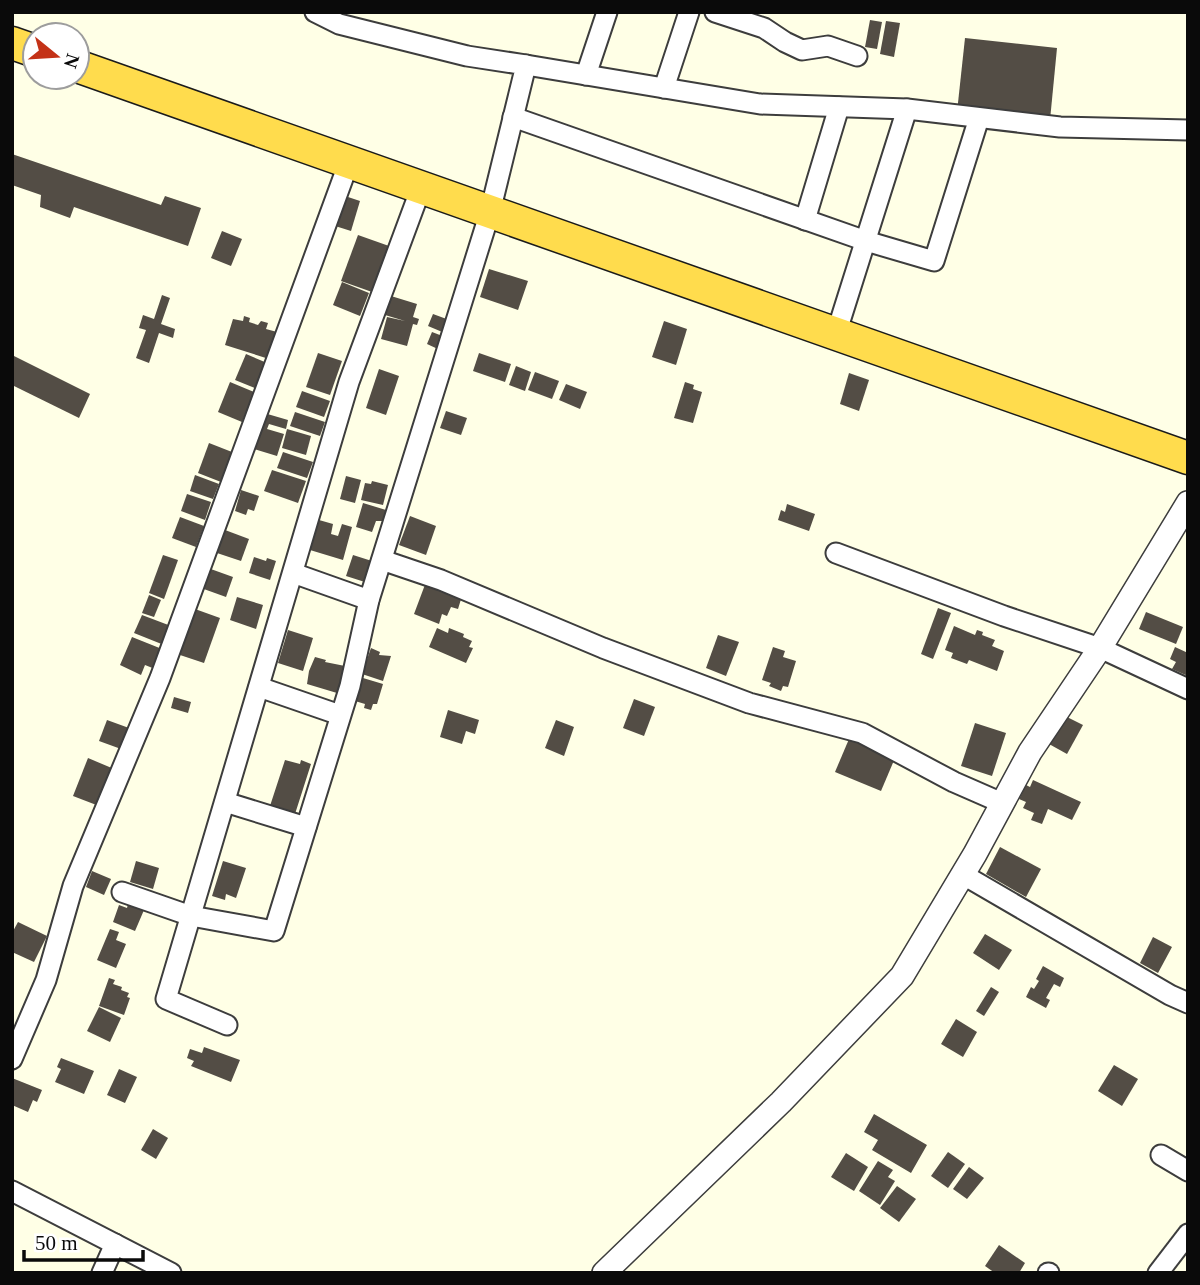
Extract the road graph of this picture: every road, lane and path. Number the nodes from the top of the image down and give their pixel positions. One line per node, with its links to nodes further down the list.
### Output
1 (689, 12): 10 (street)
2 (715, 12): 5 (street)
3 (324, 14): 7 (street)
4 (600, 14): 9 (street)
5 (767, 20): 6 (street)
6 (857, 56)
7 (526, 65): 9 (street); 13 (street)
8 (91, 71): 16 (highway)
9 (586, 75): 10 (street)
10 (664, 88): 11 (street)
11 (839, 107): 12 (street); 19 (street)
12 (907, 109): 14 (street); 20 (street)
13 (513, 117): 18 (street); 19 (street)
14 (979, 118): 15 (street); 20 (street)
15 (1188, 130)
16 (349, 162): 17 (highway); 40 (street)
17 (421, 188): 18 (highway); 26 (street)
18 (490, 212): 21 (highway); 25 (street)
19 (805, 220): 20 (street)
20 (866, 242): 21 (street)
21 (836, 334): 22 (highway)
22 (1188, 458)
23 (1188, 503): 28 (street)
24 (836, 553): 28 (street)
25 (382, 560): 27 (street); 33 (street)
26 (293, 573): 27 (street); 29 (street)
27 (369, 600): 31 (street)
28 (1100, 648): 30 (street); 33 (street)
29 (259, 687): 31 (street); 32 (street)
30 (1188, 689)
31 (340, 715): 34 (street)
32 (225, 802): 34 (street); 37 (street)
33 (1002, 803): 35 (street)
34 (306, 827): 37 (street)
35 (962, 874): 38 (street); 48 (street)
36 (122, 892): 37 (street)
37 (191, 916): 39 (street)
38 (1188, 1003)
39 (227, 1025)
40 (12, 1059)
41 (1161, 1155): 42 (street)
42 (1188, 1171)
43 (12, 1191): 45 (street)
44 (1188, 1234): 49 (street)
45 (115, 1244): 46 (street); 47 (street)
46 (102, 1273)
47 (171, 1273)
48 (604, 1273)
49 (1158, 1273)

